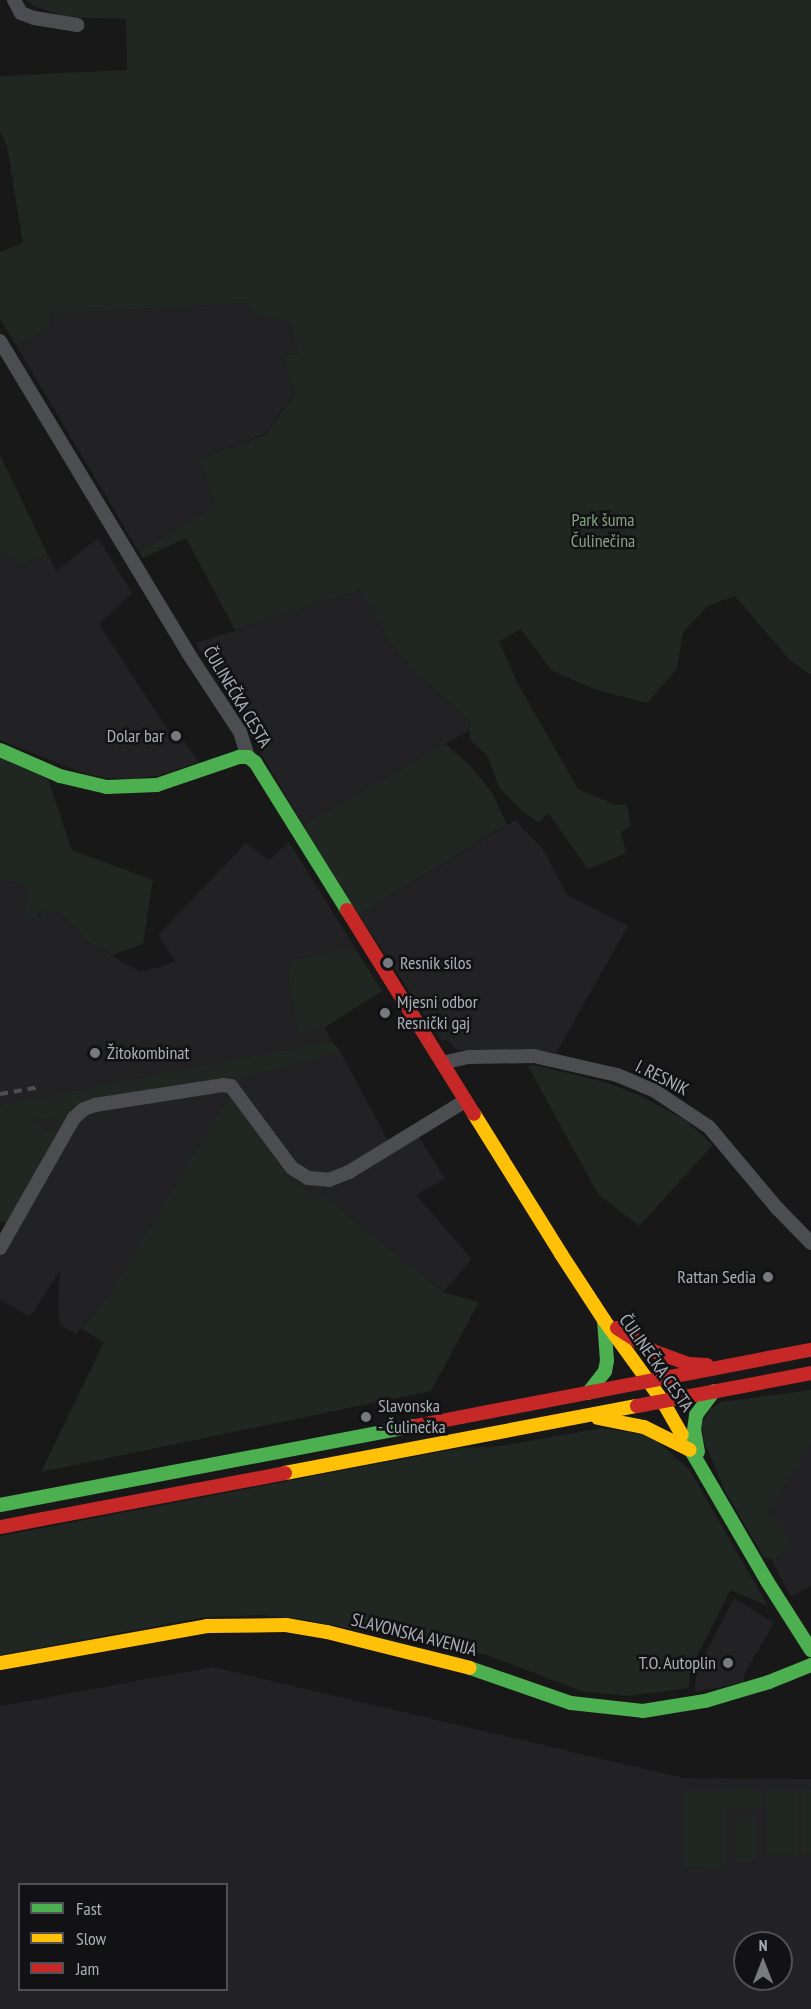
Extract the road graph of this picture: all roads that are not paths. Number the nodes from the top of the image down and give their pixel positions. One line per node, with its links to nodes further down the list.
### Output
1 (14, 0): 2 (street)
2 (77, 26)
3 (0, 341): 5 (street, ČULINEČKA CESTA)
4 (0, 750): 5 (street)
5 (248, 757): 6 (street, ČULINEČKA CESTA)
6 (442, 1062): 7 (street, ČULINEČKA CESTA); 8 (street, I. RESNIK)
7 (465, 1101): 9 (street); 10 (street, ČULINEČKA CESTA)
8 (811, 1243)
9 (0, 1248)
10 (604, 1320): 12 (street); 14 (street, ČULINEČKA CESTA); 16 (street)
11 (811, 1350): 12 (street)
12 (731, 1366): 14 (street)
13 (811, 1374): 15 (street)
14 (650, 1381): 16 (street); 17 (street, ČULINEČKA CESTA)
15 (714, 1391): 17 (street); 19 (street)
16 (588, 1393): 20 (street)
17 (662, 1400): 18 (street); 19 (street, ČULINEČKA CESTA)
18 (580, 1417): 19 (street); 21 (street)
19 (697, 1458): 22 (street, ČULINEČKA CESTA)
20 (0, 1505)
21 (0, 1527)
22 (811, 1650)
23 (0, 1663): 24 (street, SLAVONSKA AVENIJA)
24 (811, 1665)

